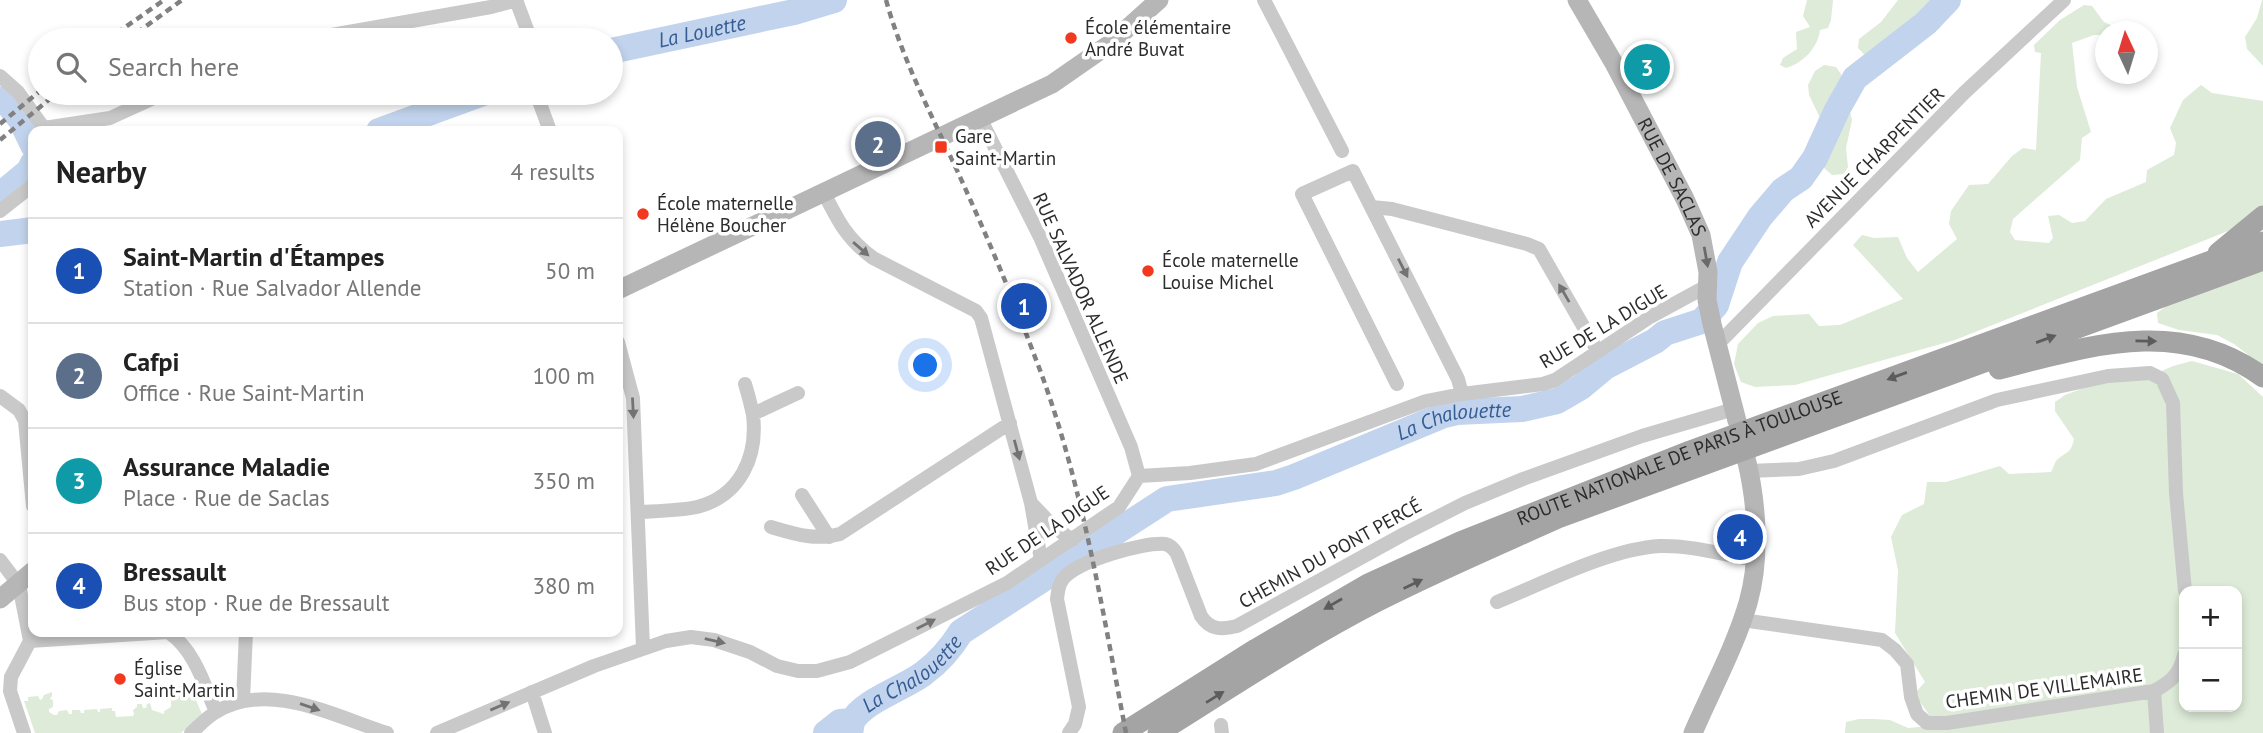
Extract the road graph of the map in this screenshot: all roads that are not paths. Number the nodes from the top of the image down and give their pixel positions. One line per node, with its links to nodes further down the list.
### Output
1 (517, 0): 6 (street); 7 (street)
2 (1159, 0): 12 (street)
3 (1264, 0): 17 (street)
4 (1577, 0): 27 (street, RUE DE SACLAS, one-way to 27)
5 (2064, 0): 28 (street, AVENUE CHARPENTIER)
6 (370, 28)
7 (527, 28)
8 (0, 76): 13 (street)
9 (139, 105): 11 (street)
10 (540, 105): 16 (street)
11 (110, 118): 14 (street); 15 (street)
12 (980, 118): 19 (street); 43 (street, RUE SALVADOR ALLENDE)
13 (43, 126)
14 (63, 126)
15 (100, 126)
16 (548, 126)
17 (1342, 151)
18 (28, 190): 21 (street)
19 (824, 193): 26 (street); 40 (street, one-way to 40)
20 (1372, 206): 29 (street, one-way to 20); 34 (street); 36 (street, one-way to 36)
21 (0, 211)
22 (2263, 216): 24 (main road)
23 (2263, 242): 24 (main road, ROUTE NATIONALE DE PARIS À TOULOUSE)
24 (2211, 260): 78 (main road, ROUTE NATIONALE DE PARIS À TOULOUSE, one-way to 78)
25 (2263, 260): 31 (main road, ROUTE NATIONALE DE PARIS À TOULOUSE, one-way to 25)
26 (623, 288)
27 (1707, 293): 28 (street, RUE DE SACLAS); 29 (street, RUE DE LA DIGUE)
28 (1717, 345): 39 (street, RUE DE SACLAS)
29 (1598, 352): 36 (street, RUE DE LA DIGUE)
30 (623, 361): 46 (street, one-way to 46)
31 (1959, 371): 32 (main road, one-way to 32); 79 (main road, ROUTE NATIONALE DE PARIS À TOULOUSE, one-way to 31)
32 (2263, 377)
33 (745, 384): 38 (street)
34 (1397, 384)
35 (798, 393): 38 (street)
36 (1462, 394): 43 (street, RUE DE LA DIGUE)
37 (0, 396): 41 (street)
38 (753, 414): 46 (street)
39 (1736, 415): 77 (street, CHEMIN DU PONT PERCÉ)
40 (1010, 423): 45 (street, one-way to 45); 48 (street)
41 (28, 453)
42 (1748, 464): 52 (street); 55 (street)
43 (1139, 476): 49 (street, RUE DE LA DIGUE)
44 (802, 495): 48 (street)
45 (1031, 503): 49 (street); 51 (street)
46 (638, 512): 65 (street)
47 (771, 527): 48 (street)
48 (830, 537)
49 (1072, 540): 51 (street, RUE DE LA DIGUE)
50 (0, 560): 54 (street)
51 (1041, 560): 65 (street, RUE DE LA DIGUE, one-way to 51)
52 (1756, 561): 57 (street); 58 (street)
53 (28, 576): 54 (street)
54 (19, 585): 56 (street); 59 (street)
55 (2185, 586)
56 (0, 599)
57 (1497, 602)
58 (1742, 620): 67 (street, CHEMIN DE VILLEMAIRE); 80 (street)
59 (28, 631)
60 (29, 637): 64 (street)
61 (91, 637): 64 (street)
62 (175, 637): 71 (street)
63 (246, 637): 70 (street)
64 (30, 641): 69 (street)
65 (643, 648): 68 (street, RUE DE LA DIGUE)
66 (2179, 671): 67 (street)
67 (2154, 691): 81 (street)
68 (532, 692): 75 (street, RUE DE LA DIGUE, one-way to 68); 76 (street)
69 (5, 693): 72 (street)
70 (243, 700): 71 (street); 74 (street, one-way to 74)
71 (210, 722): 73 (street)
72 (24, 733)
73 (191, 733)
74 (387, 733)
75 (438, 733)
76 (545, 733)
77 (1069, 733)
78 (1123, 733)
79 (1157, 733)
80 (1693, 733)
81 (2157, 733)

